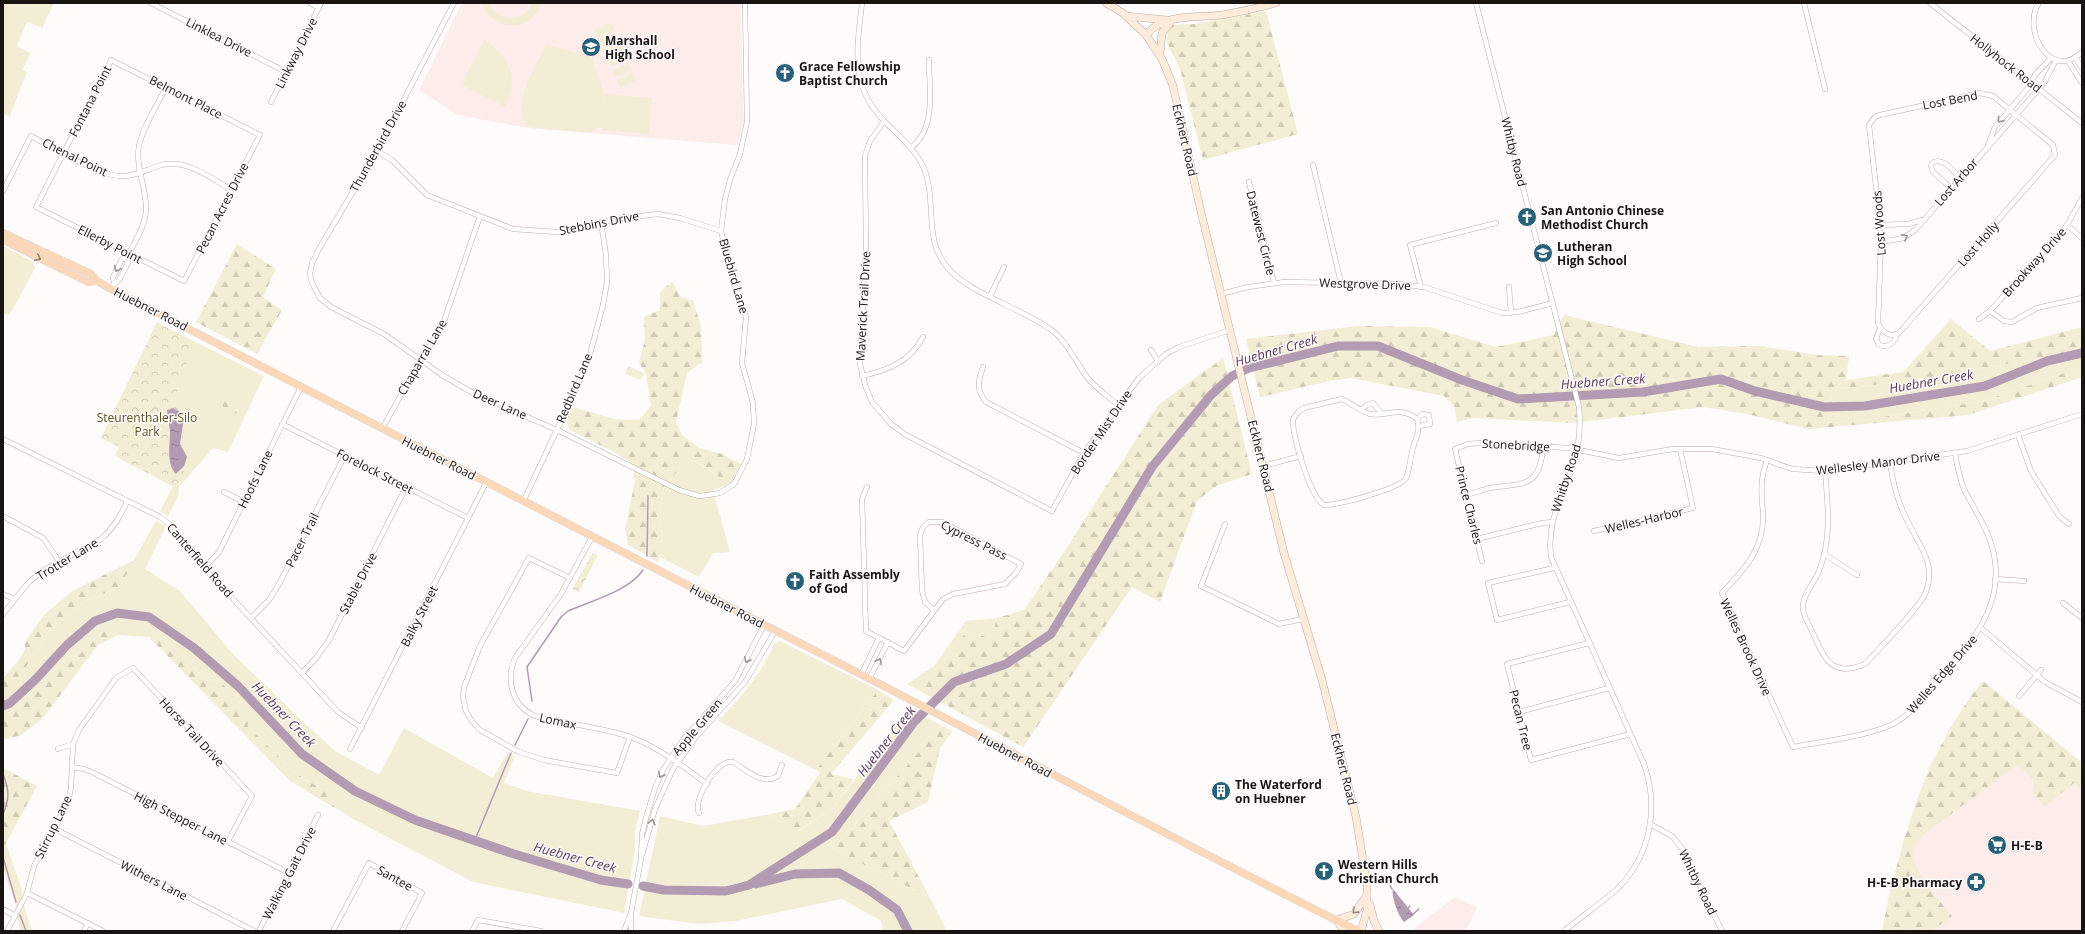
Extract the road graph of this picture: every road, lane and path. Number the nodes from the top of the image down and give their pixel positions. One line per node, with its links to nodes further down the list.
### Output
1 (151, 3): 26 (street, Linklea Drive)
2 (310, 3): 12 (street)
3 (454, 3): 43 (street, Thunderbird Drive)
4 (745, 3): 61 (street, Bluebird Lane)
5 (862, 3): 38 (street)
6 (1106, 3): 13 (main road, Eckhert Road)
7 (1276, 3): 14 (main road)
8 (1476, 3): 79 (street, Whitby Road)
9 (1804, 3): 33 (street)
10 (1930, 3): 29 (street, Hollyhock Road)
11 (2039, 3): 19 (street)
12 (320, 5): 26 (street, Linkway Drive)
13 (1126, 16): 14 (main road); 15 (main road, Eckhert Road)
14 (1172, 20): 15 (main road); 17 (main road)
15 (1146, 35): 17 (main road, Eckhert Road)
16 (2082, 52): 18 (street)
17 (1160, 55): 76 (main road, Eckhert Road)
18 (2075, 57): 23 (street); 25 (street)
19 (2051, 58): 22 (street); 24 (street, Lost Arbor)
20 (111, 60): 31 (street, Belmont Place); 45 (street, Fontana Point)
21 (929, 60): 42 (street)
22 (2056, 60): 23 (street); 27 (street, Lost Arbor)
23 (2068, 61): 28 (street)
24 (2043, 67): 27 (street); 29 (street, Lost Arbor)
25 (2082, 68): 28 (street)
26 (286, 72): 34 (street, Linkway Drive)
27 (2050, 72): 32 (street, Lost Arbor)
28 (2075, 73): 30 (street)
29 (2031, 82): 32 (street, Hollyhock Road); 35 (street, Lost Arbor)
30 (2082, 83)
31 (166, 87): 40 (street, Belmont Place); 47 (street)
32 (2039, 88): 36 (street, Lost Arbor); 39 (street, Hollyhock Road)
33 (1825, 89)
34 (271, 102)
35 (2009, 110): 36 (street, Lost Bend); 37 (street, Lost Bend); 41 (street, Lost Arbor, one-way to 41)
36 (2016, 115): 41 (street, Lost Arbor); 44 (street, Lost Bend)
37 (1873, 119): 59 (street, Lost Woods)
38 (884, 121): 42 (street); 92 (street, Maverick Trail Drive)
39 (2082, 123)
40 (260, 135): 51 (street, Pecan Acres Drive)
41 (1988, 145): 48 (street, Lost Arbor)
42 (911, 148): 77 (street)
43 (377, 151): 55 (street, Stebbins Drive); 75 (street, Thunderbird Drive)
44 (2055, 151): 85 (street, Lost Holly)
45 (64, 152): 47 (street, Chenal Point); 52 (street, Chenal Point); 54 (street, Fontana Point)
46 (1313, 165): 71 (street)
47 (141, 172): 51 (street, Chenal Point); 66 (street)
48 (1960, 178): 50 (street, Lost Arbor); 50 (street)
49 (1249, 182): 70 (street, Datewest Circle)
50 (1951, 188): 56 (street, Lost Arbor)
51 (231, 190): 69 (street, Pecan Acres Drive)
52 (3, 191)
53 (2082, 198): 60 (street, Brookway Drive)
54 (36, 207): 66 (street, Ellerby Point)
55 (480, 216): 57 (street, Stebbins Drive); 89 (street, Chaparral Lane)
56 (1924, 219): 59 (street); 65 (street, Lost Arbor, one-way to 56)
57 (601, 222): 61 (street, Stebbins Drive); 102 (street, Redbird Lane)
58 (1496, 223): 73 (street)
59 (1880, 225): 65 (street, Lost Woods)
60 (2067, 225): 63 (street); 80 (street, Brookway Drive)
61 (721, 231): 122 (street, Bluebird Lane)
62 (3, 233): 68 (main road, Huebner Road)
63 (2082, 238)
64 (3, 240): 68 (main road, Huebner Road, one-way to 68)
65 (1881, 242): 83 (street, Lost Woods)
66 (129, 253): 69 (street, Ellerby Point); 72 (street)
67 (1004, 267): 77 (street)
68 (97, 281): 72 (main road, Huebner Road)
69 (184, 282)
70 (1274, 283): 71 (street, Westgrove Drive); 76 (street, Westgrove Drive)
71 (1341, 283): 73 (street, Westgrove Drive)
72 (112, 286): 93 (main road, Huebner Road)
73 (1421, 287): 81 (street, Westgrove Drive)
74 (1509, 287): 81 (street)
75 (315, 290): 89 (street, Deer Lane)
76 (1221, 294): 84 (main road, Eckhert Road)
77 (990, 296): 94 (street)
78 (2082, 298): 80 (street)
79 (1553, 303): 81 (street, Westgrove Drive); 108 (street, Whitby Road)
80 (1990, 311): 82 (street, Brookway Drive)
81 (1512, 313)
82 (1979, 319)
83 (1880, 328): 85 (street); 87 (street, Lost Woods)
84 (1230, 330): 90 (street, Border Mist Drive); 115 (main road, Eckhert Road)
85 (1897, 334): 87 (street, Lost Holly)
86 (923, 337): 92 (street)
87 (1883, 346)
88 (1150, 350): 90 (street)
89 (420, 361): 101 (street, Chaparral Lane); 102 (street, Deer Lane)
90 (1158, 361): 94 (street, Border Mist Drive)
91 (983, 367): 109 (street)
92 (862, 376): 126 (street, Maverick Trail Drive)
93 (301, 387): 99 (street, Hoofs Lane); 101 (main road, Huebner Road)
94 (1118, 405): 109 (street, Border Mist Drive)
95 (1362, 409): 96 (street); 96 (street); 112 (street)
96 (1381, 413): 98 (street)
97 (2082, 416): 103 (street, Wellesley Manor Drive)
98 (1417, 419): 100 (street); 100 (street)
99 (282, 424): 111 (street, Forelock Street); 124 (street, Hoofs Lane)
100 (1420, 426): 112 (street)
101 (382, 429): 117 (main road, Huebner Road)
102 (557, 430): 122 (street, Deer Lane); 125 (street, Redbird Lane)
103 (2018, 435): 110 (street, Wellesley Manor Drive); 131 (street)
104 (3, 439): 123 (street, Canterfield Road)
105 (1542, 447): 106 (street, Stonebridge); 108 (street, Stonebridge); 121 (street)
106 (1455, 449): 121 (street, Prince Charles)
107 (1680, 449): 108 (street, Wellesley Manor Drive); 113 (street, Wellesley Manor Drive); 132 (street, Welles-Harbor)
108 (1577, 451): 129 (street, Whitby Road)
109 (1084, 453): 126 (street, Border Mist Drive)
110 (1955, 453): 114 (street, Wellesley Manor Drive); 142 (street, Welles Edge Drive)
111 (345, 455): 118 (street, Forelock Street); 150 (street, Pacer Trail)
112 (1301, 456): 115 (street)
113 (1767, 460): 116 (street, Wellesley Manor Drive); 173 (street, Welles Brook Drive)
114 (1890, 462): 116 (street, Wellesley Manor Drive); 135 (street)
115 (1263, 466): 152 (main road, Eckhert Road)
116 (1824, 471): 135 (street)
117 (486, 483): 125 (main road, Huebner Road); 128 (street, Balky Street)
118 (406, 487): 128 (street, Forelock Street); 161 (street, Stable Drive)
119 (867, 487): 156 (street)
120 (224, 492): 124 (street)
121 (1466, 495): 134 (street, Prince Charles)
122 (699, 496)
123 (127, 502): 136 (street, Trotter Lane); 138 (street, Canterfield Road)
124 (244, 502): 138 (street, Hoofs Lane)
125 (524, 502): 133 (main road, Huebner Road)
126 (1052, 510)
127 (3, 516): 136 (street)
128 (468, 518): 169 (street, Balky Street)
129 (1552, 522): 134 (street); 139 (street, Whitby Road)
130 (1226, 524): 152 (street)
131 (2068, 524)
132 (1594, 531)
133 (592, 537): 141 (street, Lomax); 153 (main road, Huebner Road)
134 (1477, 539): 137 (street, Prince Charles)
135 (1824, 554): 140 (street)
136 (59, 561): 145 (street, Trotter Lane)
137 (1482, 561)
138 (204, 568): 150 (street, Canterfield Road)
139 (1554, 568): 146 (street, Whitby Road); 146 (street)
140 (1857, 575)
141 (570, 578): 171 (street, Lomax); 171 (street)
142 (1995, 579): 143 (street); 154 (street, Welles Edge Drive)
143 (2024, 581)
144 (3, 594): 145 (street)
145 (14, 599): 149 (street, Trotter Lane)
146 (1570, 602): 158 (street, Whitby Road)
147 (2063, 603): 151 (street)
148 (934, 610): 148 (street, Cypress Pass); 157 (street)
149 (3, 614)
150 (251, 618): 161 (street, Canterfield Road)
151 (2082, 618)
152 (1304, 619): 189 (main road, Eckhert Road)
153 (764, 625): 155 (main road, Huebner Road); 176 (street, Apple Green, one-way to 176)
154 (1981, 628): 163 (street); 173 (street, Welles Edge Drive)
155 (775, 631): 162 (main road, Huebner Road); 177 (street, Apple Green)
156 (879, 638): 157 (street); 162 (street)
157 (888, 642): 164 (street, one-way to 157)
158 (1589, 643): 165 (street, Whitby Road); 168 (street, Pecan Tree)
159 (133, 668): 172 (street, Stirrup Lane); 185 (street, Horse Tail Drive)
160 (2041, 670): 163 (street)
161 (302, 673): 169 (street, Canterfield Road)
162 (861, 675): 164 (main road, Huebner Road)
163 (2037, 675): 166 (street); 167 (street)
164 (869, 679): 193 (main road, Huebner Road)
165 (1609, 688): 168 (street); 170 (street, Whitby Road)
166 (2019, 696)
167 (2082, 702)
168 (1519, 712): 170 (street, Pecan Tree)
169 (362, 728): 175 (street, Balky Street)
170 (1630, 734): 183 (street, Whitby Road)
171 (630, 737): 176 (street, Lomax)
172 (73, 744): 174 (street); 179 (street, Stirrup Lane)
173 (1793, 747)
174 (58, 749)
175 (350, 749)
176 (671, 757): 177 (street, Lomax); 186 (street, Apple Green, one-way to 186)
177 (677, 762): 180 (street, Lomax); 186 (street, Apple Green, one-way to 177)
178 (782, 765): 180 (street)
179 (72, 767): 184 (street, Stirrup Lane); 185 (street, High Stepper Lane)
180 (707, 784): 181 (street)
181 (699, 813)
182 (318, 815): 187 (street, Walking Gait Drive)
183 (1650, 824): 209 (street, Whitby Road); 210 (street, Whitby Road)
184 (55, 829): 188 (street, Stirrup Lane); 198 (street, Withers Lane)
185 (228, 842): 187 (street, High Stepper Lane)
186 (641, 859): 191 (street, Apple Green)
187 (289, 873): 199 (street, Walking Gait Drive)
188 (27, 892): 192 (street, Stirrup Lane); 194 (street)
189 (1367, 895): 193 (main road, one-way to 193); 207 (main road, Eckhert Road); 208 (main road)
190 (3, 909): 192 (street)
191 (631, 912): 204 (street, Apple Green); 205 (street, Apple Green)
192 (15, 916): 195 (street, Stirrup Lane)
193 (1337, 920): 206 (main road); 207 (main road, Huebner Road)
194 (88, 923): 196 (street); 197 (street)
195 (7, 931)
196 (84, 931)
197 (103, 931)
198 (254, 931)
199 (259, 931)
200 (333, 931): 201 (street, Santee)
201 (402, 931)
202 (472, 931): 203 (street)
203 (541, 931)
204 (624, 931)
205 (631, 931)
206 (1344, 931)
207 (1360, 931)
208 (1379, 931)
209 (1564, 931)
210 (1722, 931)

